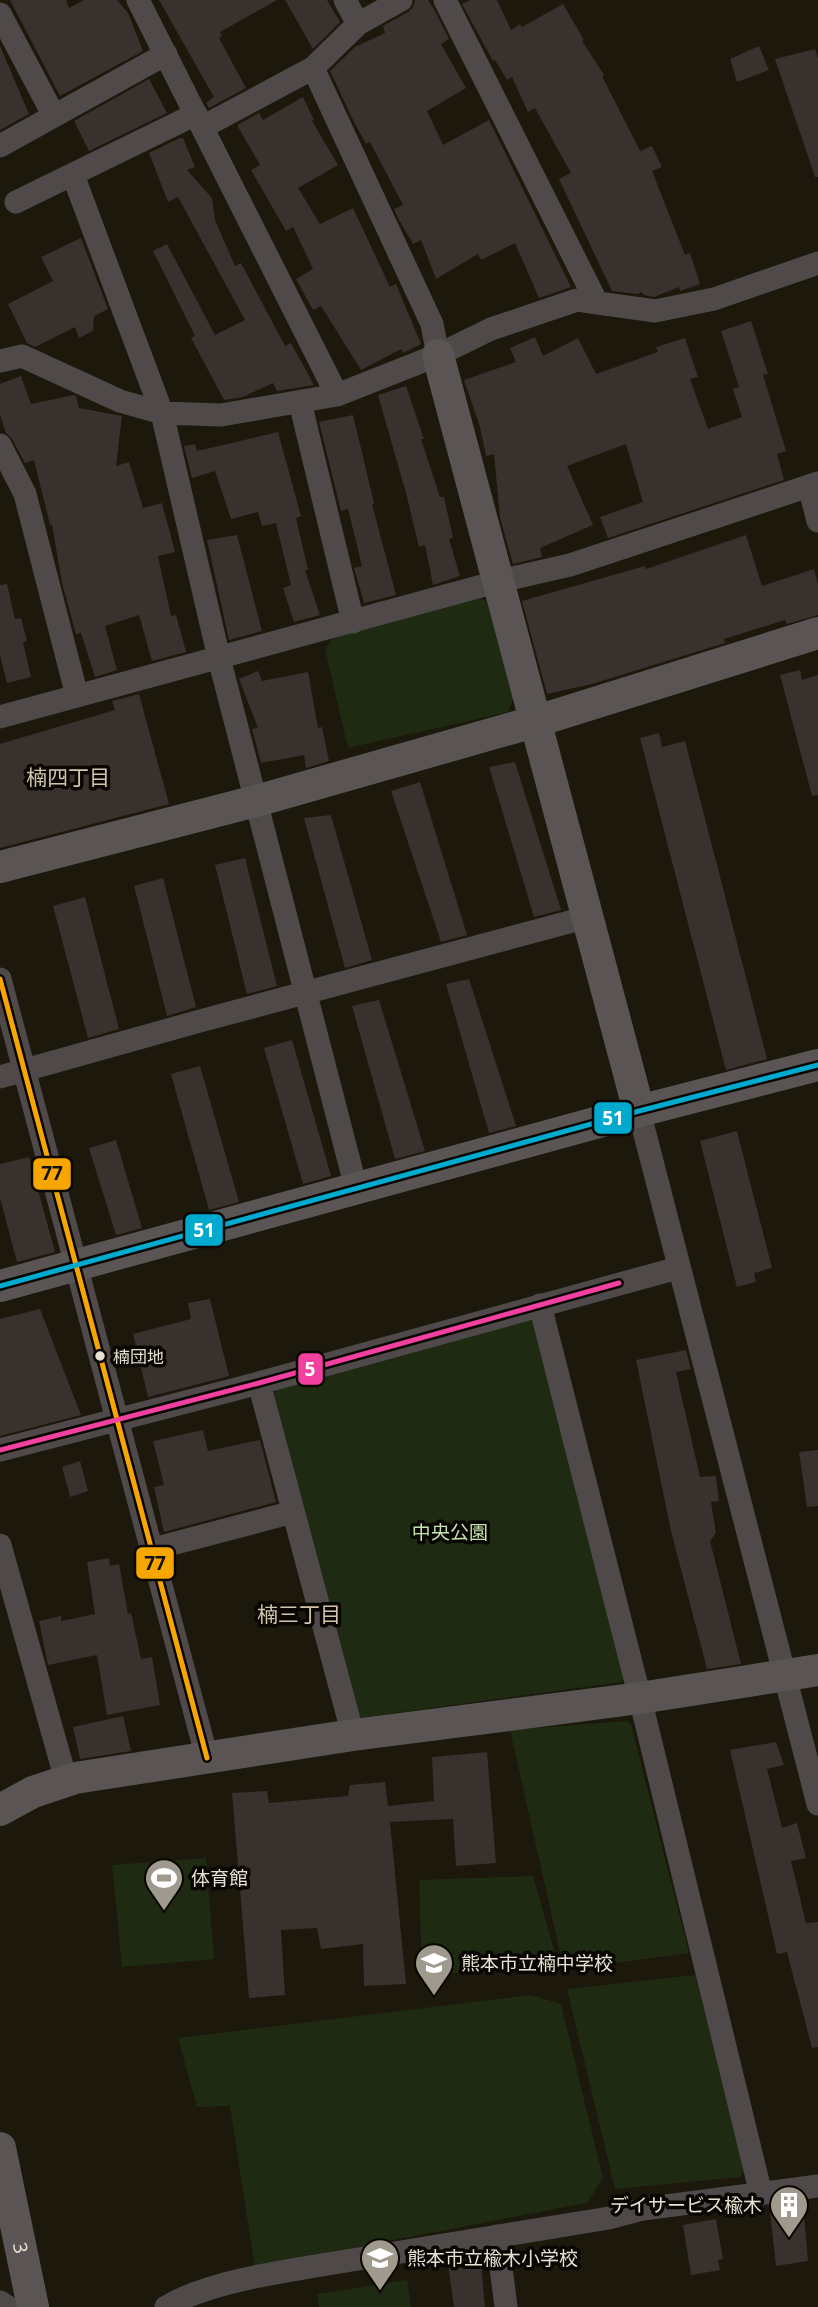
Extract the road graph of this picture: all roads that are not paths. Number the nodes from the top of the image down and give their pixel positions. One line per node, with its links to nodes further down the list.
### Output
1 (138, 0): 7 (street)
2 (345, 0): 6 (street)
3 (401, 0): 6 (street)
4 (445, 0): 15 (street)
5 (0, 14): 9 (street)
6 (358, 23): 8 (street)
7 (166, 54): 9 (street); 10 (street)
8 (313, 68): 10 (street); 16 (street)
9 (54, 116): 11 (street)
10 (199, 121): 12 (street); 18 (street)
11 (0, 146)
12 (73, 175): 13 (street); 20 (street)
13 (16, 202)
14 (818, 263): 15 (street)
15 (597, 303): 16 (street)
16 (438, 355): 18 (street); 24 (street)
17 (0, 362): 20 (street)
18 (337, 395): 19 (street)
19 (300, 402): 20 (street); 25 (street)
20 (162, 413): 27 (street)
21 (0, 445): 28 (street)
22 (813, 484): 23 (street); 24 (street)
23 (818, 521)
24 (500, 581): 25 (street); 30 (street)
25 (353, 622): 27 (street)
26 (818, 633): 30 (street)
27 (219, 658): 28 (street); 31 (street)
28 (77, 696): 29 (street)
29 (0, 717)
30 (537, 721): 31 (street); 33 (street)
31 (256, 801): 32 (street); 35 (street)
32 (0, 867)
33 (588, 917): 35 (street); 39 (street)
34 (0, 979): 37 (street)
35 (306, 993): 37 (street); 40 (street)
36 (818, 1065): 39 (street)
37 (23, 1071): 38 (street); 41 (street)
38 (0, 1077)
39 (639, 1111): 40 (street); 42 (street)
40 (356, 1188): 41 (street)
41 (76, 1266): 43 (street); 46 (street)
42 (678, 1268): 44 (street); 52 (street)
43 (0, 1286)
44 (540, 1305): 45 (street); 53 (street)
45 (259, 1383): 46 (street); 48 (street)
46 (118, 1420): 47 (street); 50 (street)
47 (0, 1451)
48 (293, 1512): 50 (street); 54 (street)
49 (0, 1545): 56 (street)
50 (153, 1549): 55 (street)
51 (818, 1670): 52 (street)
52 (784, 1675): 53 (street); 57 (street)
53 (640, 1698): 54 (street); 61 (street)
54 (353, 1735): 55 (street)
55 (207, 1758): 56 (street)
56 (66, 1780): 58 (street)
57 (818, 1804)
58 (0, 1810)
59 (0, 2148): 65 (street, 3)
60 (818, 2186): 61 (street)
61 (761, 2194): 62 (street)
62 (497, 2236): 66 (street); 67 (street)
63 (0, 2302): 64 (street)
64 (8, 2307)
65 (33, 2307)
66 (166, 2307)
67 (506, 2307)

